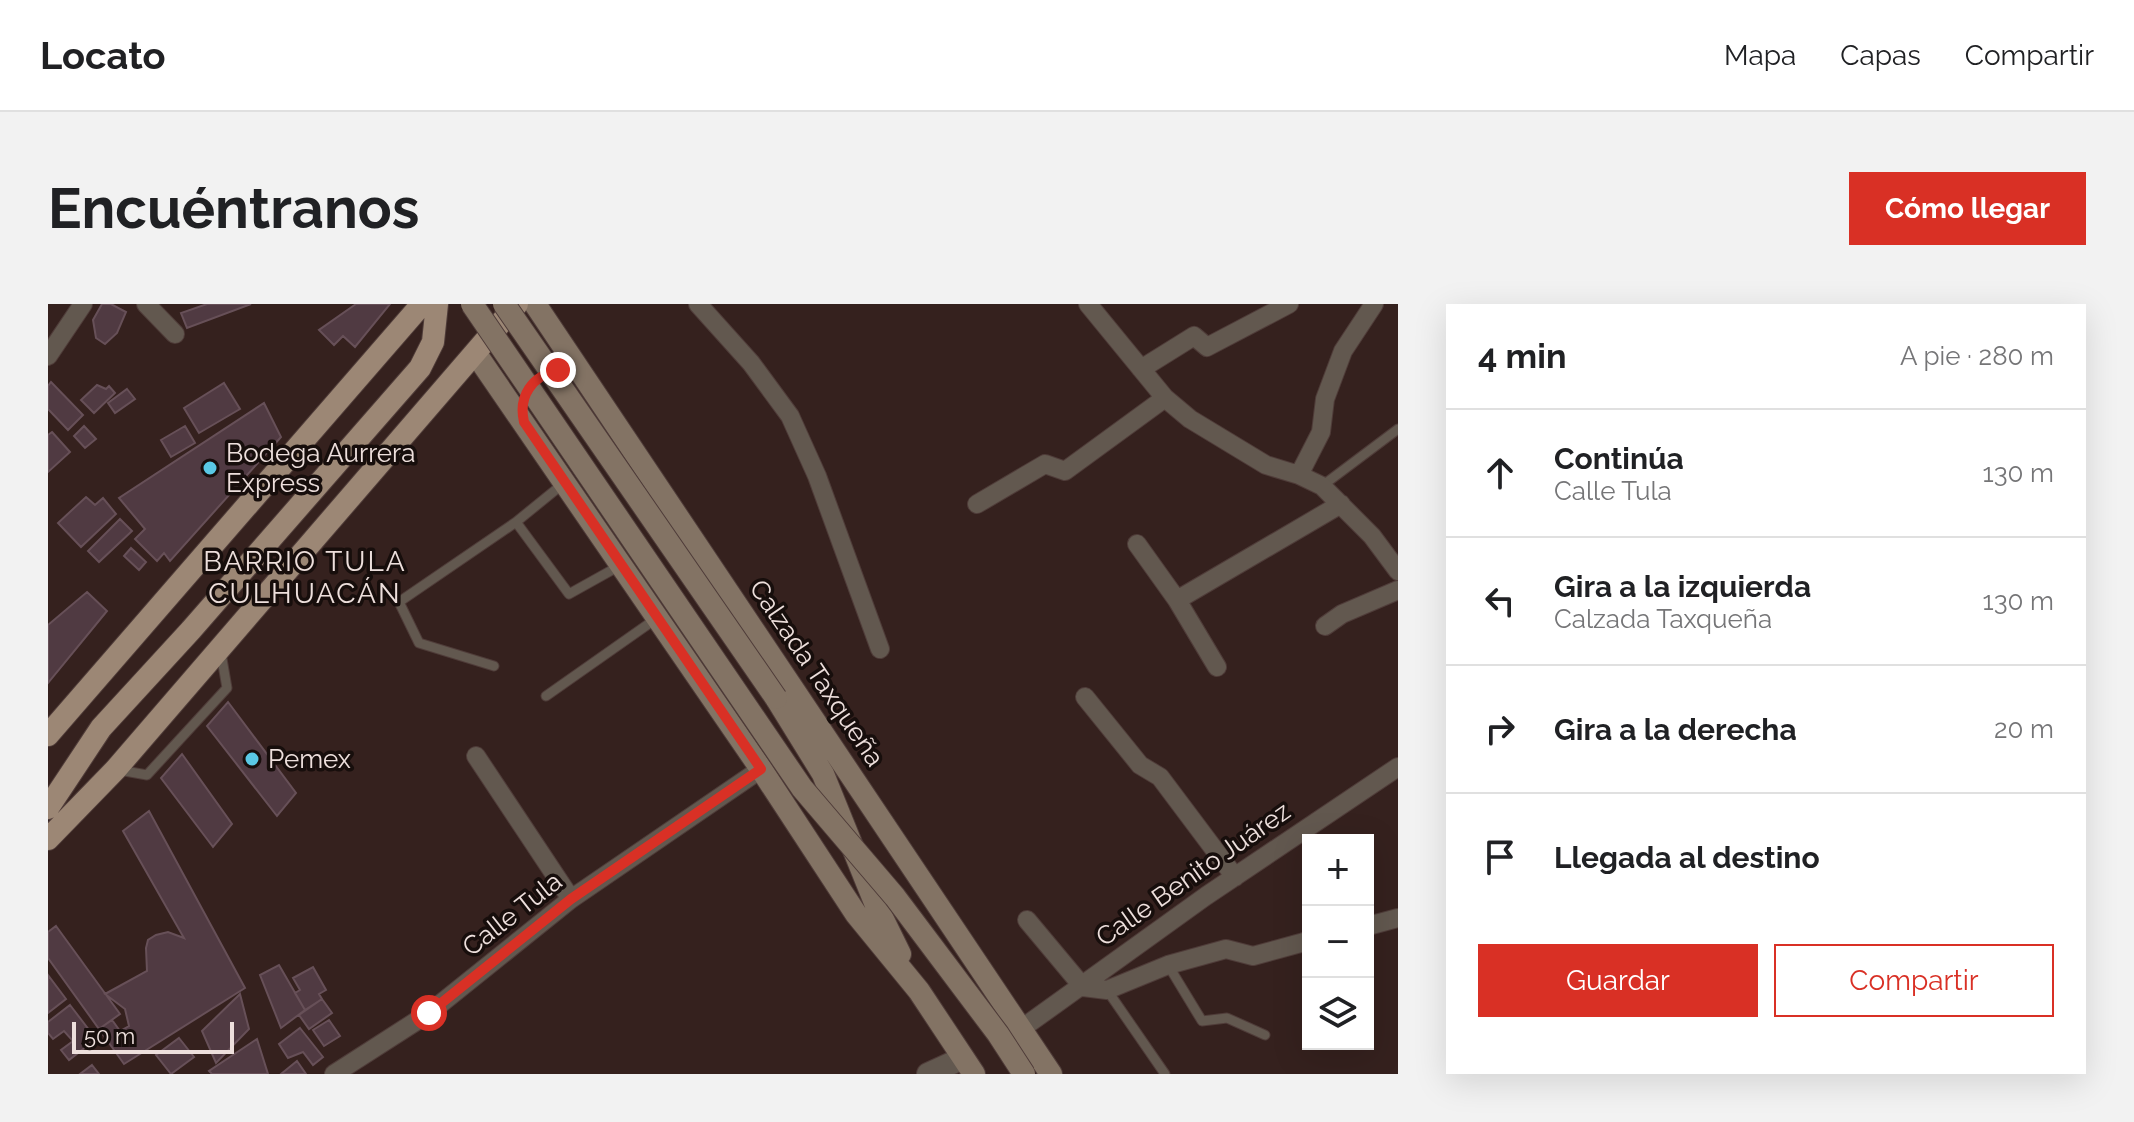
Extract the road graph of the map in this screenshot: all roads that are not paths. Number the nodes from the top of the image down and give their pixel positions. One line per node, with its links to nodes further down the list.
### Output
1 (83, 304): 15 (street)
2 (146, 304): 13 (street)
3 (422, 304): 40 (main road)
4 (437, 304): 45 (main road)
5 (472, 304): 62 (main road, bridge)
6 (504, 304): 56 (main road, Calzada Taxqueña, bridge)
7 (517, 304): 14 (main road)
8 (535, 304): 17 (main road, Calzada Taxqueña)
9 (698, 304): 35 (street)
10 (1088, 304): 16 (street)
11 (1289, 304): 16 (street)
12 (1374, 304): 21 (street)
13 (175, 334)
14 (476, 354): 20 (main road, Calzada Taxqueña); 34 (main road)
15 (48, 356)
16 (1141, 369): 18 (street)
17 (587, 381): 20 (main road); 57 (main road, Calzada Taxqueña)
18 (1165, 398): 21 (street); 24 (street)
19 (1398, 429): 23 (lane)
20 (529, 431): 22 (main road, Calzada Taxqueña)
21 (1299, 475): 23 (street)
22 (564, 483): 26 (lane); 28 (main road, Calzada Taxqueña)
23 (1322, 486): 25 (street)
24 (977, 504)
25 (1341, 504): 29 (street); 31 (street)
26 (516, 522): 28 (lane); 36 (lane)
27 (1137, 544): 31 (street)
28 (621, 565): 32 (main road, Calzada Taxqueña)
29 (1398, 571)
30 (1398, 590): 33 (street)
31 (1177, 600): 37 (street)
32 (657, 618): 38 (lane); 44 (main road, Calzada Taxqueña)
33 (1325, 626)
34 (220, 647): 43 (main road); 43 (lane)
35 (880, 649)
36 (494, 666)
37 (1217, 667)
38 (546, 696)
39 (1085, 697): 47 (street)
40 (48, 735)
41 (476, 756): 48 (street)
42 (1398, 767): 47 (street, Calle Benito Juárez)
43 (116, 769): 46 (main road)
44 (761, 769): 48 (street, Calle Tula); 56 (main road, Calzada Taxqueña)
45 (48, 808)
46 (48, 839)
47 (1235, 877): 54 (street, Calle Benito Juárez)
48 (571, 899): 60 (street, Calle Tula)
49 (1398, 918): 51 (street)
50 (1027, 920): 54 (street)
51 (1374, 924)
52 (1302, 943): 53 (street)
53 (1168, 965): 55 (street); 58 (lane)
54 (1083, 987): 55 (street); 57 (street, Calle Benito Juárez)
55 (1107, 990): 64 (lane)
56 (919, 991): 59 (main road, Calzada Taxqueña)
57 (1021, 1029): 63 (main road, Calzada Taxqueña)
58 (1265, 1035)
59 (969, 1066): 61 (street)
60 (334, 1074)
61 (928, 1074)
62 (1024, 1074)
63 (1051, 1074)
64 (1165, 1074)

